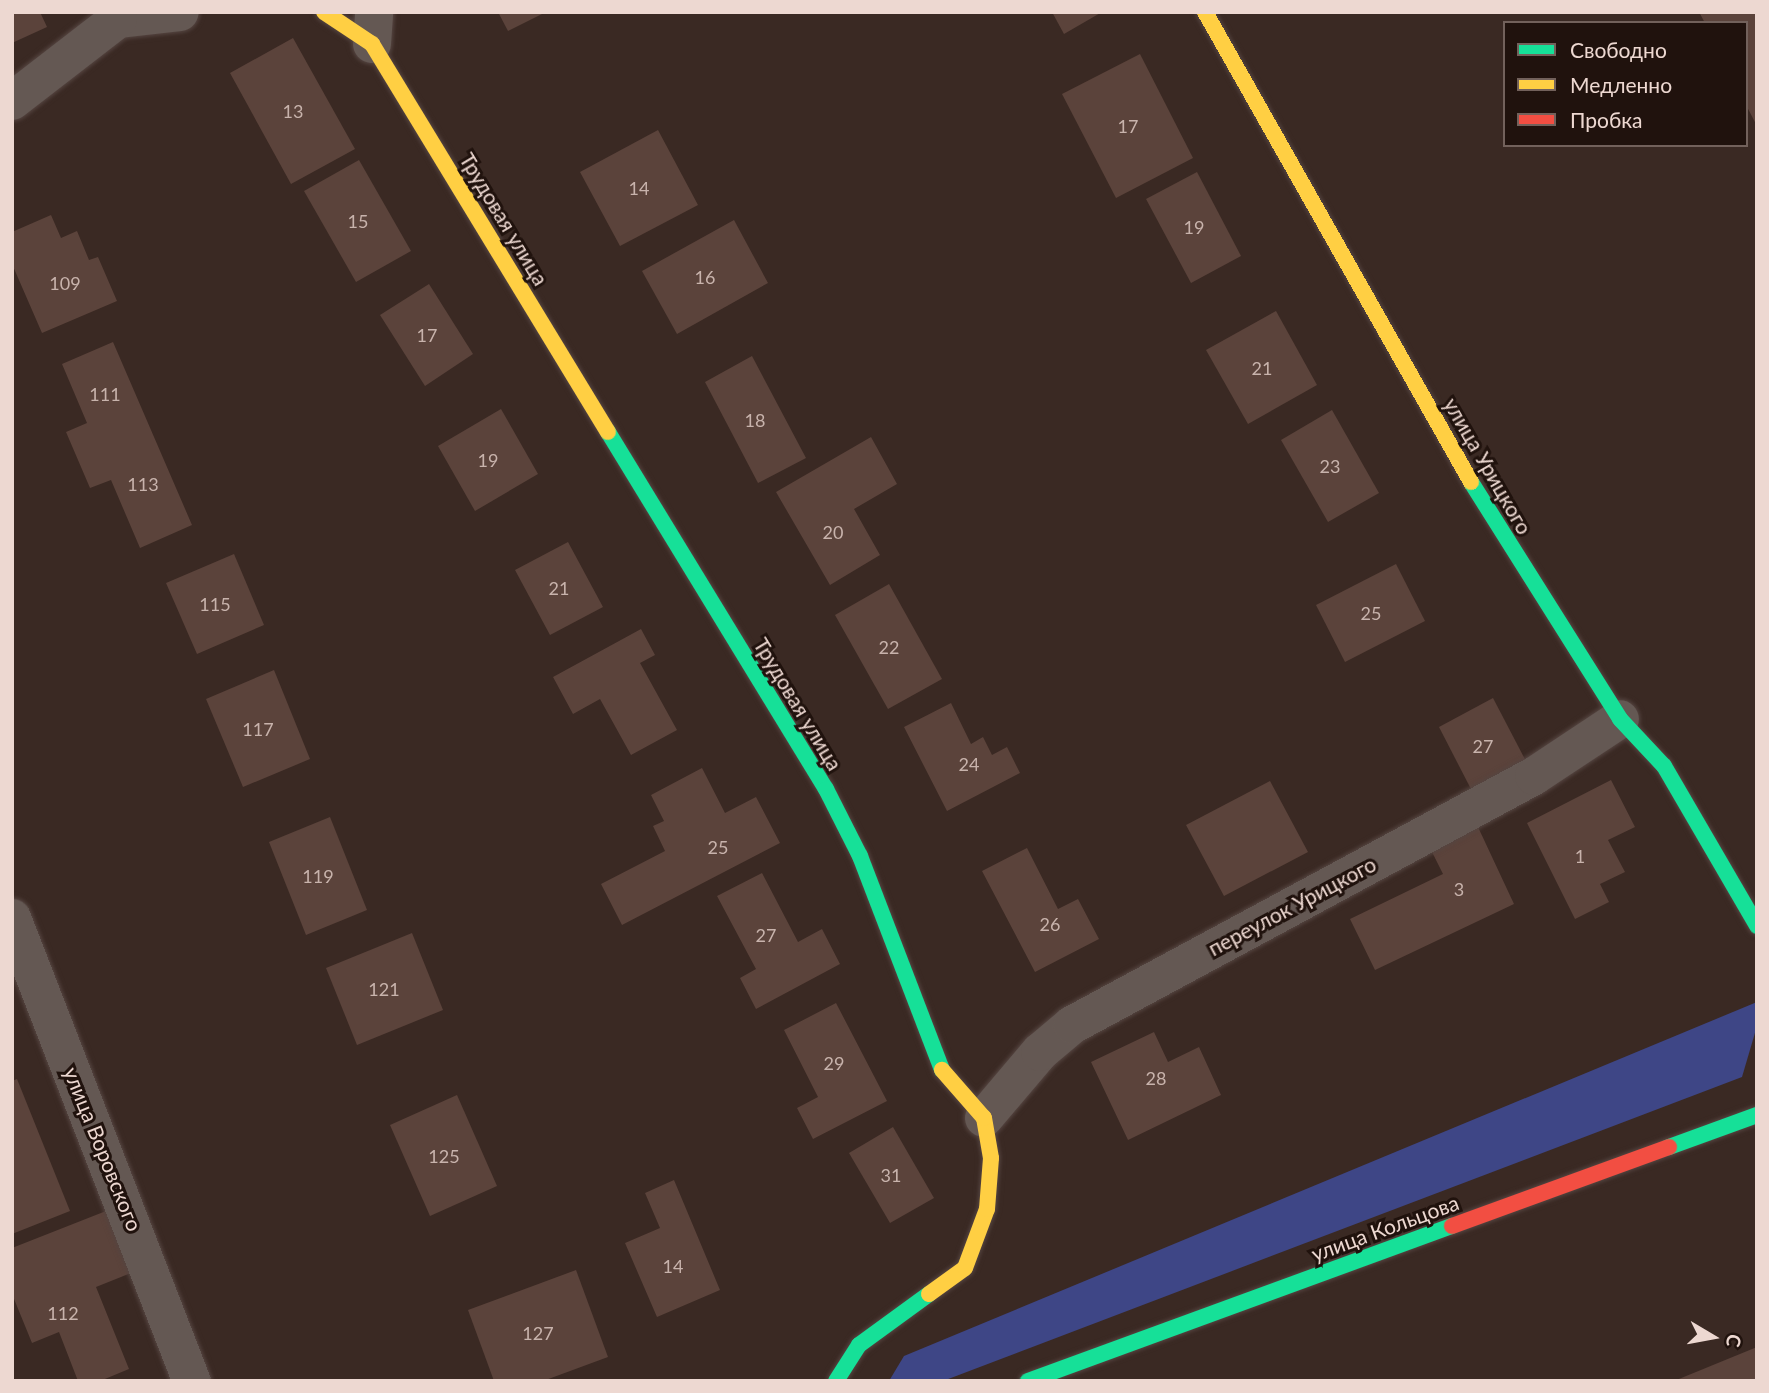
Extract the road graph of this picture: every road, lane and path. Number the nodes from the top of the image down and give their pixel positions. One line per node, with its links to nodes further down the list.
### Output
1 (180, 12): 4 (street)
2 (324, 12): 5 (street)
3 (1205, 12): 7 (street, улица Урицкого)
4 (116, 16): 6 (street)
5 (373, 28): 11 (street, Трудовая улица)
6 (12, 101)
7 (1620, 719): 9 (street, улица Урицкого); 11 (street, переулок Урицкого)
8 (12, 918): 12 (street, улица Воровского)
9 (1757, 926)
10 (1757, 1115): 14 (street, улица Кольцова)
11 (984, 1118): 13 (street)
12 (192, 1381)
13 (836, 1381)
14 (1028, 1381)

